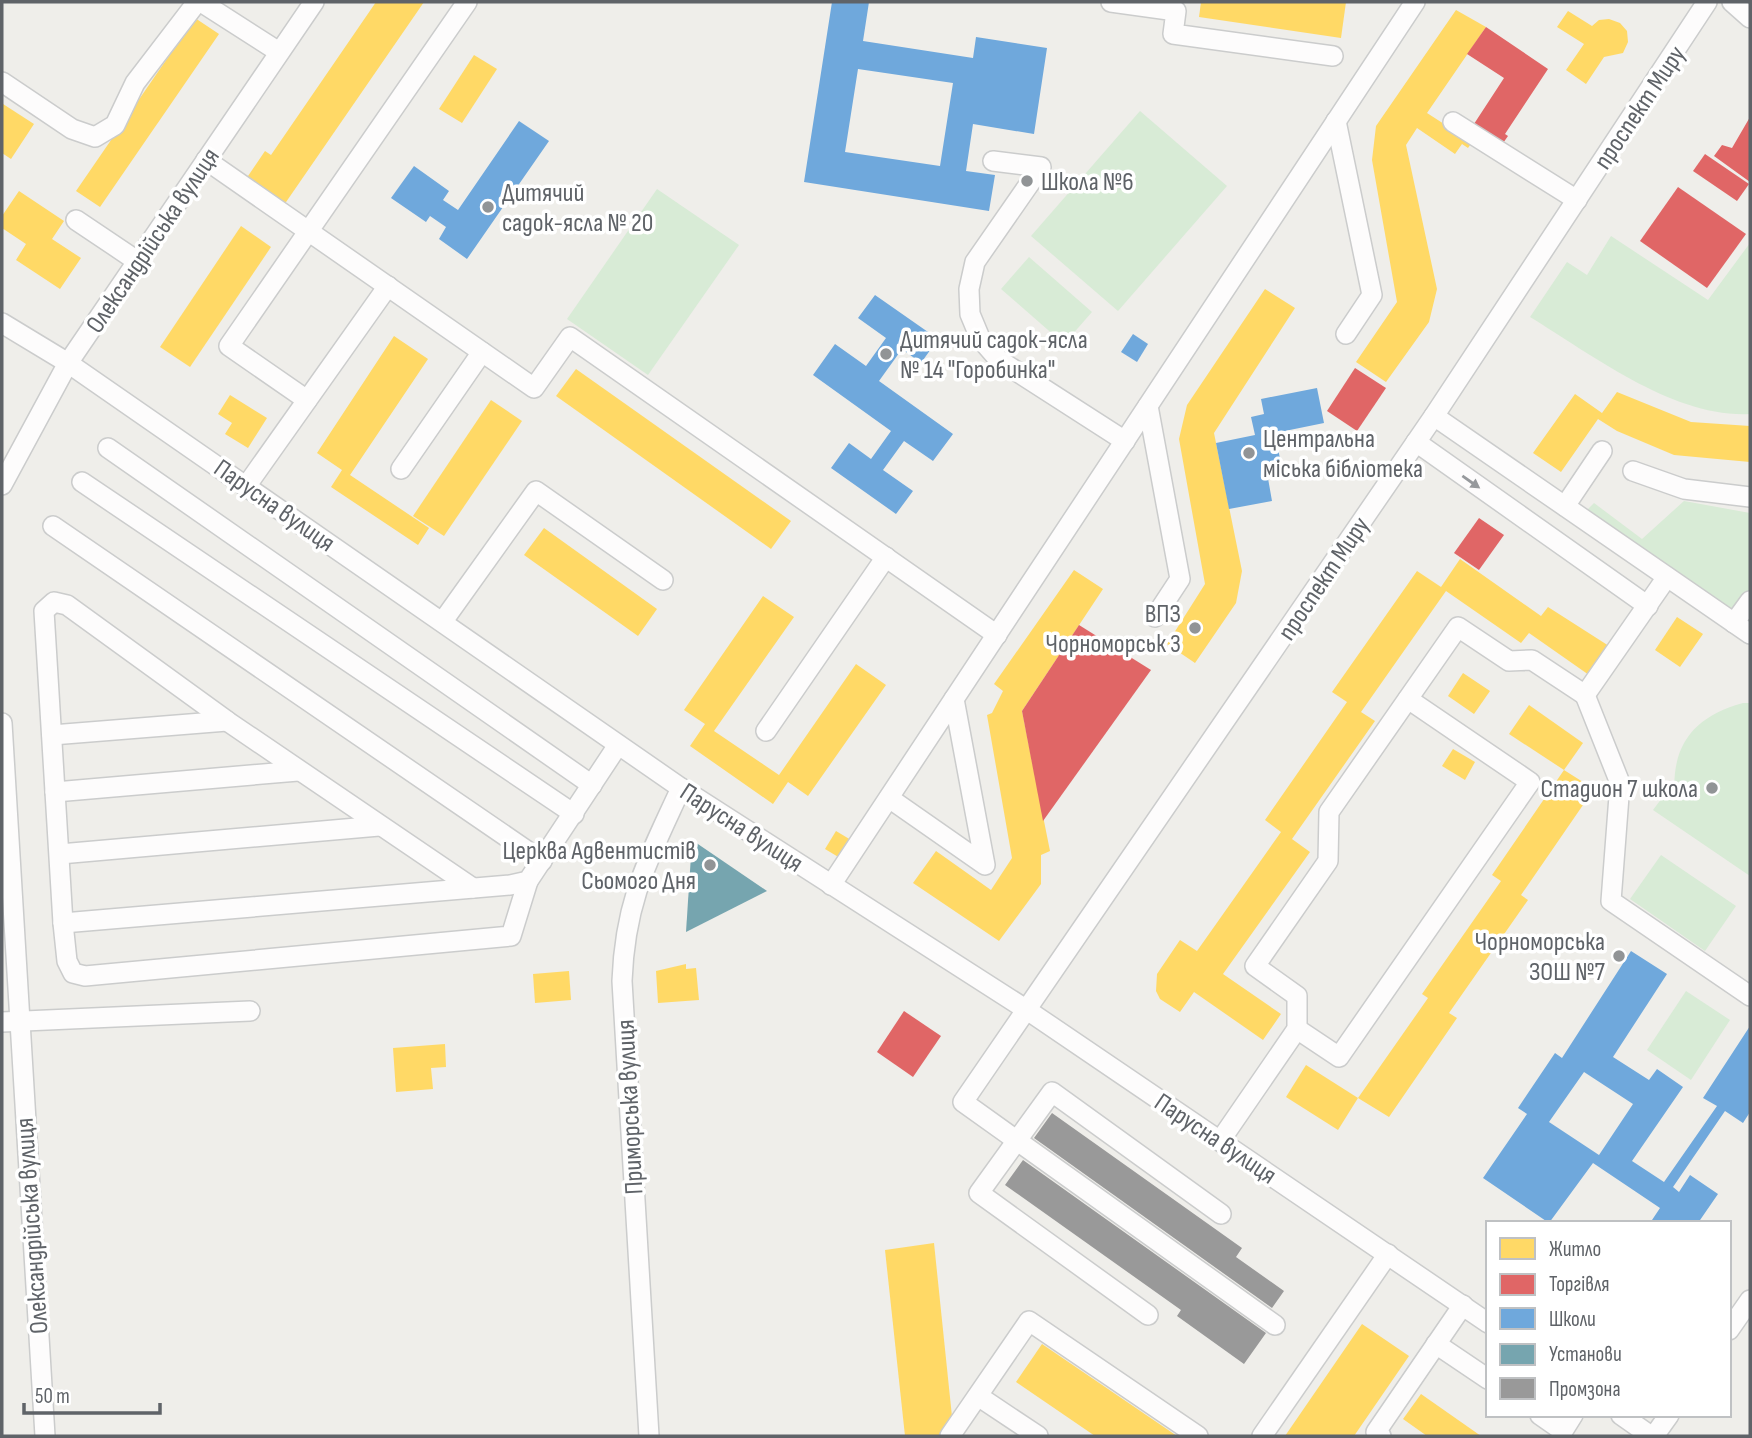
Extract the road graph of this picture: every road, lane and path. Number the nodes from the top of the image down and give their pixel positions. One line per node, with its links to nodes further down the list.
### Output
1 (199, 2): 9 (street); 11 (street)
2 (314, 2): 9 (street, Олександрійська вулиця)
3 (467, 2): 18 (street)
4 (1111, 2): 10 (street)
5 (1415, 2): 12 (street)
6 (1707, 2): 16 (street, проспект Миру)
7 (1732, 2): 8 (street)
8 (1750, 18)
9 (279, 52): 14 (street, Олександрійська вулиця)
10 (1333, 56)
11 (2, 82)
12 (1336, 121): 22 (street); 26 (street)
13 (1453, 122): 16 (street)
14 (205, 160): 18 (street); 19 (street, Олександрійська вулиця)
15 (993, 161): 28 (street)
16 (1577, 200): 27 (street, проспект Миру)
17 (76, 220): 19 (street)
18 (308, 231): 20 (street); 25 (street)
19 (137, 261): 24 (street, Олександрійська вулиця)
20 (387, 286): 23 (street); 25 (street)
21 (2, 323): 24 (street, Парусна вулиця)
22 (1346, 334)
23 (482, 352): 32 (street); 40 (street)
24 (68, 363): 35 (street, Олександрійська вулиця); 36 (street, Парусна вулиця)
25 (307, 400): 36 (street)
26 (1148, 406): 28 (street); 45 (street)
27 (1434, 416): 29 (street, проспект Миру); 38 (street)
28 (1125, 441): 48 (street)
29 (1416, 442): 44 (street, one-way to 44); 72 (street, проспект Миру)
30 (108, 448): 58 (street)
31 (1602, 452): 38 (street)
32 (401, 469)
33 (1633, 471): 37 (street)
34 (82, 482): 62 (street)
35 (2, 485)
36 (247, 485): 46 (street, Парусна вулиця)
37 (1750, 497)
38 (1565, 506): 41 (street)
39 (53, 526): 65 (street)
40 (886, 558): 48 (street); 54 (street)
41 (1667, 577): 44 (street); 47 (street)
42 (663, 580): 46 (street)
43 (1750, 601): 47 (street)
44 (1648, 606): 49 (street)
45 (1155, 617)
46 (443, 621): 56 (street, Парусна вулиця)
47 (1742, 629)
48 (997, 635): 50 (street)
49 (1586, 695): 51 (street); 71 (street)
50 (954, 699): 61 (street); 61 (street)
51 (1408, 699): 75 (street); 75 (street)
52 (227, 721): 55 (street); 55 (street); 57 (street)
53 (2, 723): 66 (street, Олександрійська вулиця)
54 (766, 731)
55 (52, 735): 60 (street)
56 (618, 745): 58 (street); 59 (street, Парусна вулиця)
57 (298, 771): 60 (street); 63 (street)
58 (592, 785): 62 (street)
59 (681, 788): 68 (street, Парусна вулиця); 94 (street, Приморська вулиця)
60 (55, 792): 64 (street)
61 (889, 798): 68 (street)
62 (574, 814): 65 (street)
63 (379, 826): 64 (street); 69 (street)
64 (60, 854): 70 (street)
65 (542, 862): 67 (street)
66 (7, 876): 74 (street, Олександрійська вулиця)
67 (528, 881): 69 (street); 70 (street)
68 (831, 885): 72 (street, Парусна вулиця)
69 (473, 888): 70 (street)
70 (63, 923)
71 (1750, 996)
72 (1027, 1010): 76 (street, проспект Миру); 77 (street, Парусна вулиця)
73 (250, 1011): 74 (street)
74 (10, 1022): 93 (street, Олександрійська вулиця)
75 (1297, 1029): 77 (street)
76 (1017, 1140): 78 (street); 82 (street); 84 (street)
77 (1220, 1141): 79 (street, Парусна вулиця)
78 (1221, 1214)
79 (1388, 1254): 81 (street, Парусна вулиця); 98 (street)
80 (1750, 1300): 85 (street)
81 (1463, 1306): 83 (street, Парусна вулиця); 86 (street)
82 (1148, 1315)
83 (1486, 1322)
84 (1275, 1325)
85 (1731, 1327)
86 (1436, 1344): 87 (street); 99 (street)
87 (1486, 1378)
88 (978, 1396): 95 (street); 96 (street); 97 (street)
89 (1543, 1417): 90 (street)
90 (1572, 1417)
91 (1624, 1417): 100 (street)
92 (1667, 1417): 100 (street)
93 (45, 1436)
94 (649, 1436)
95 (950, 1436)
96 (1038, 1436)
97 (1198, 1436)
98 (1262, 1436)
99 (1381, 1436)
100 (1653, 1436)

